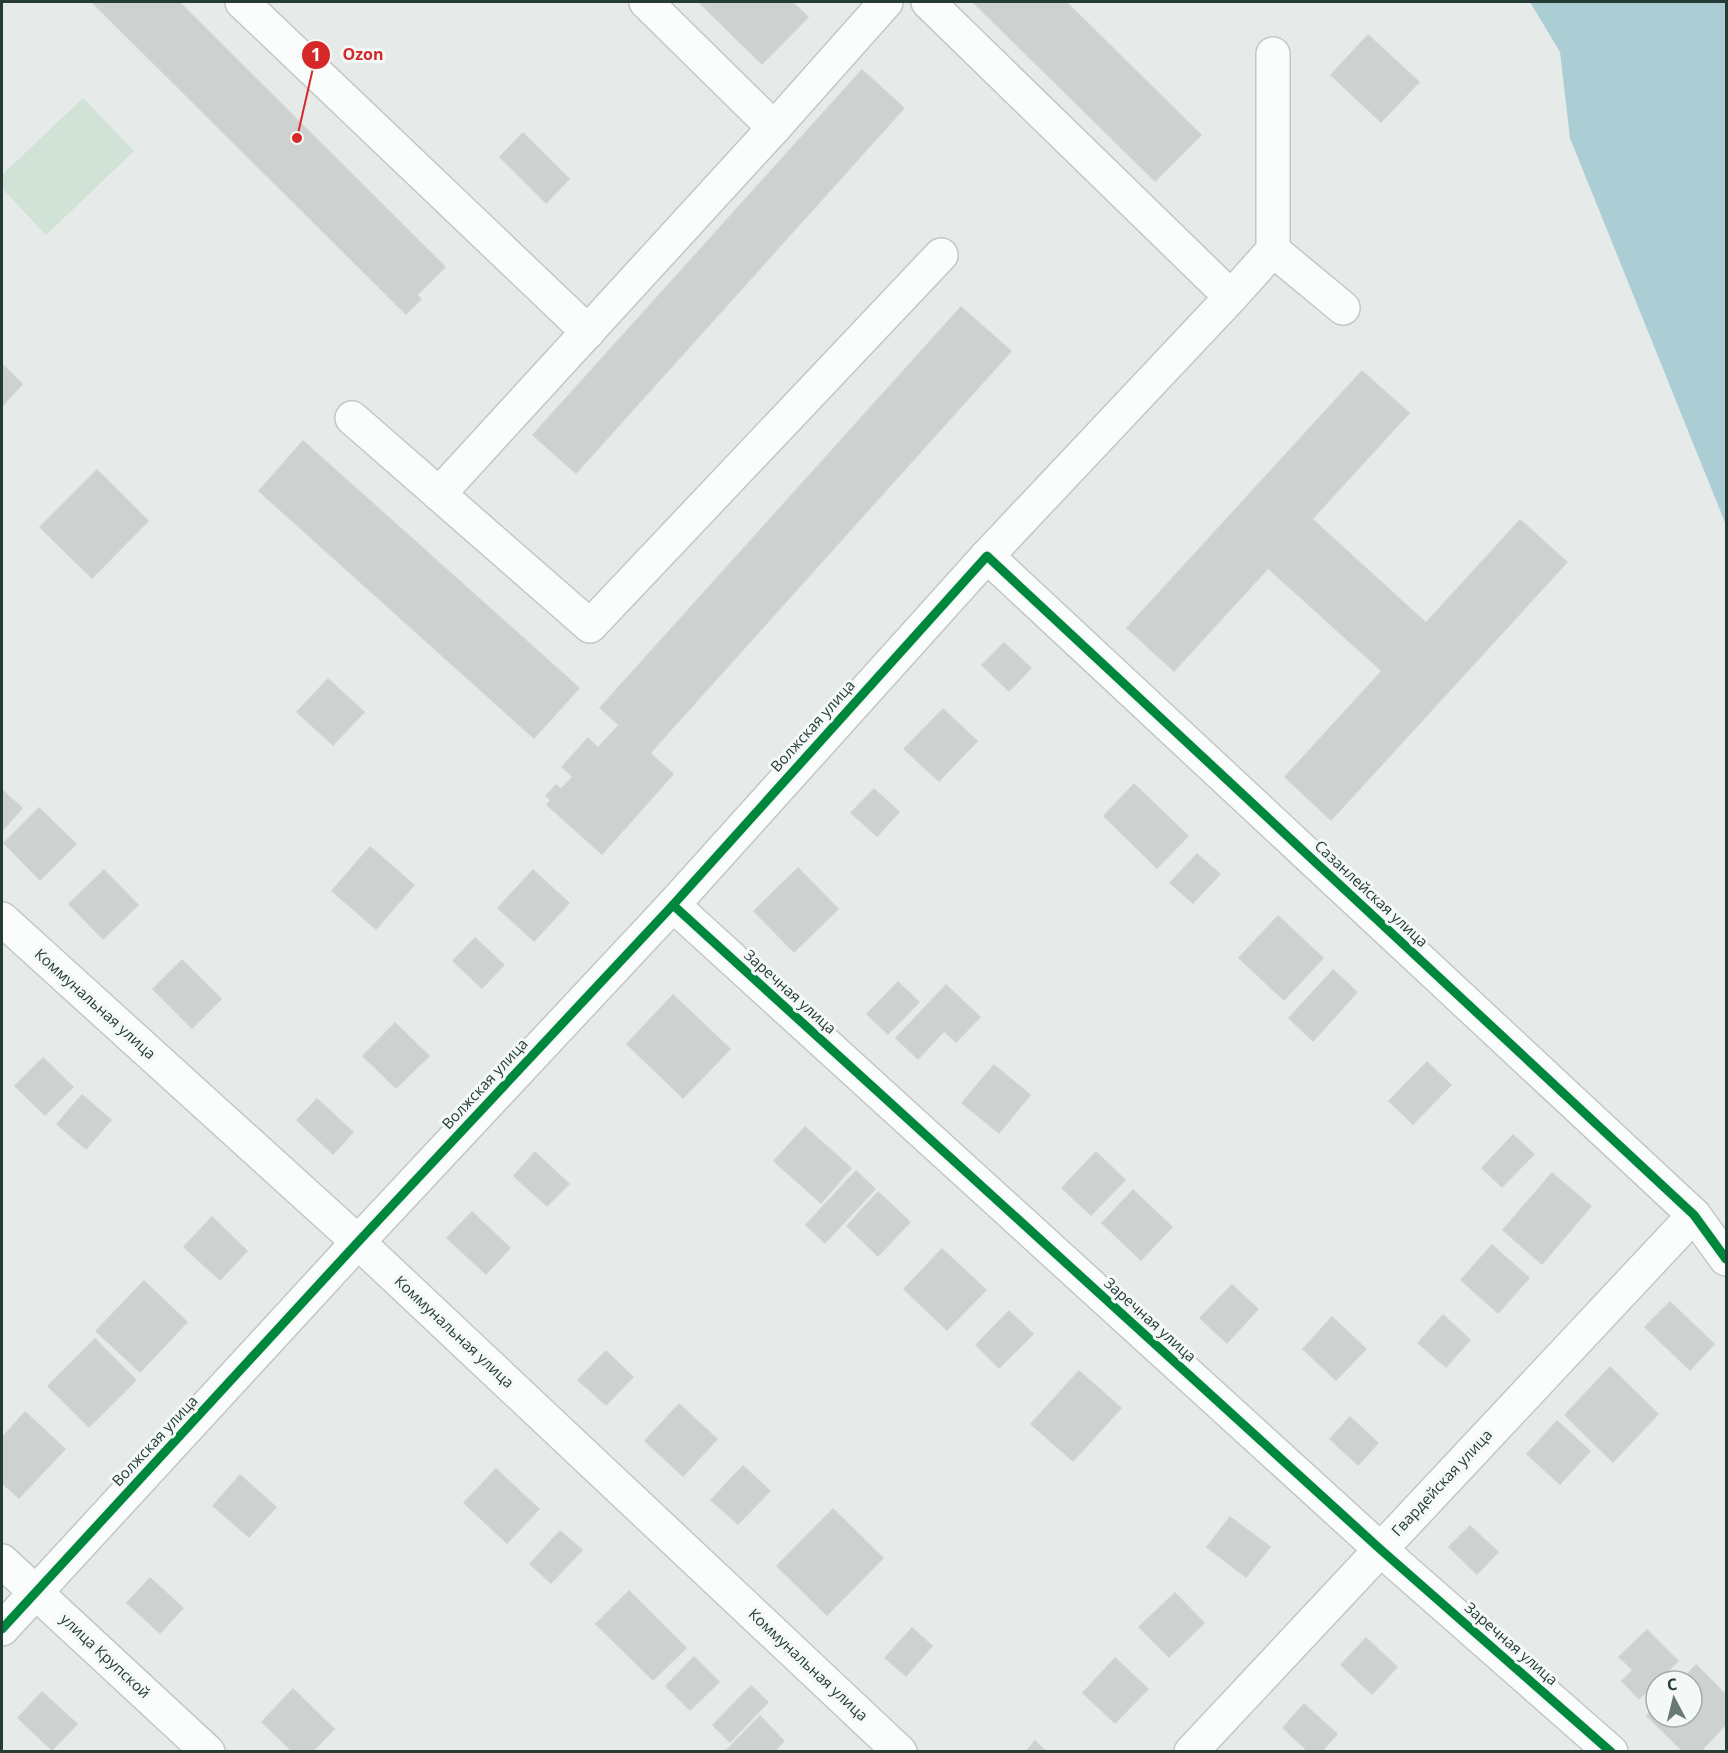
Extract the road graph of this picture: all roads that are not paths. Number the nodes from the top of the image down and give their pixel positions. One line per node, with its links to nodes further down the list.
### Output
1 (242, 2): 11 (street)
2 (646, 2): 6 (street)
3 (886, 2): 6 (street)
4 (928, 2): 9 (street)
5 (1274, 54): 7 (street)
6 (774, 128): 11 (street)
7 (1273, 250): 9 (street, Волжская улица); 10 (street)
8 (941, 255): 13 (street)
9 (1232, 297): 14 (street, Волжская улица)
10 (1343, 308)
11 (588, 332): 13 (street)
12 (352, 418): 13 (street)
13 (440, 494)
14 (987, 556): 15 (street, Волжская улица); 17 (street, Сазанлейская улица)
15 (673, 905): 18 (street, Волжская улица); 20 (street, Заречная улица)
16 (2, 919): 18 (street, Коммунальная улица)
17 (1694, 1215): 19 (street, Сазанлейская улица); 20 (street, Гвардейская улица)
18 (358, 1242): 22 (street, Волжская улица); 25 (street, Коммунальная улица)
19 (1726, 1259)
20 (1380, 1549): 26 (street, Гвардейская улица); 27 (street, Заречная улица)
21 (2, 1561): 22 (street, улица Крупской)
22 (36, 1592): 23 (street, Волжская улица); 24 (street, улица Крупской)
23 (2, 1629)
24 (208, 1752)
25 (900, 1752)
26 (1191, 1752)
27 (1611, 1752)

